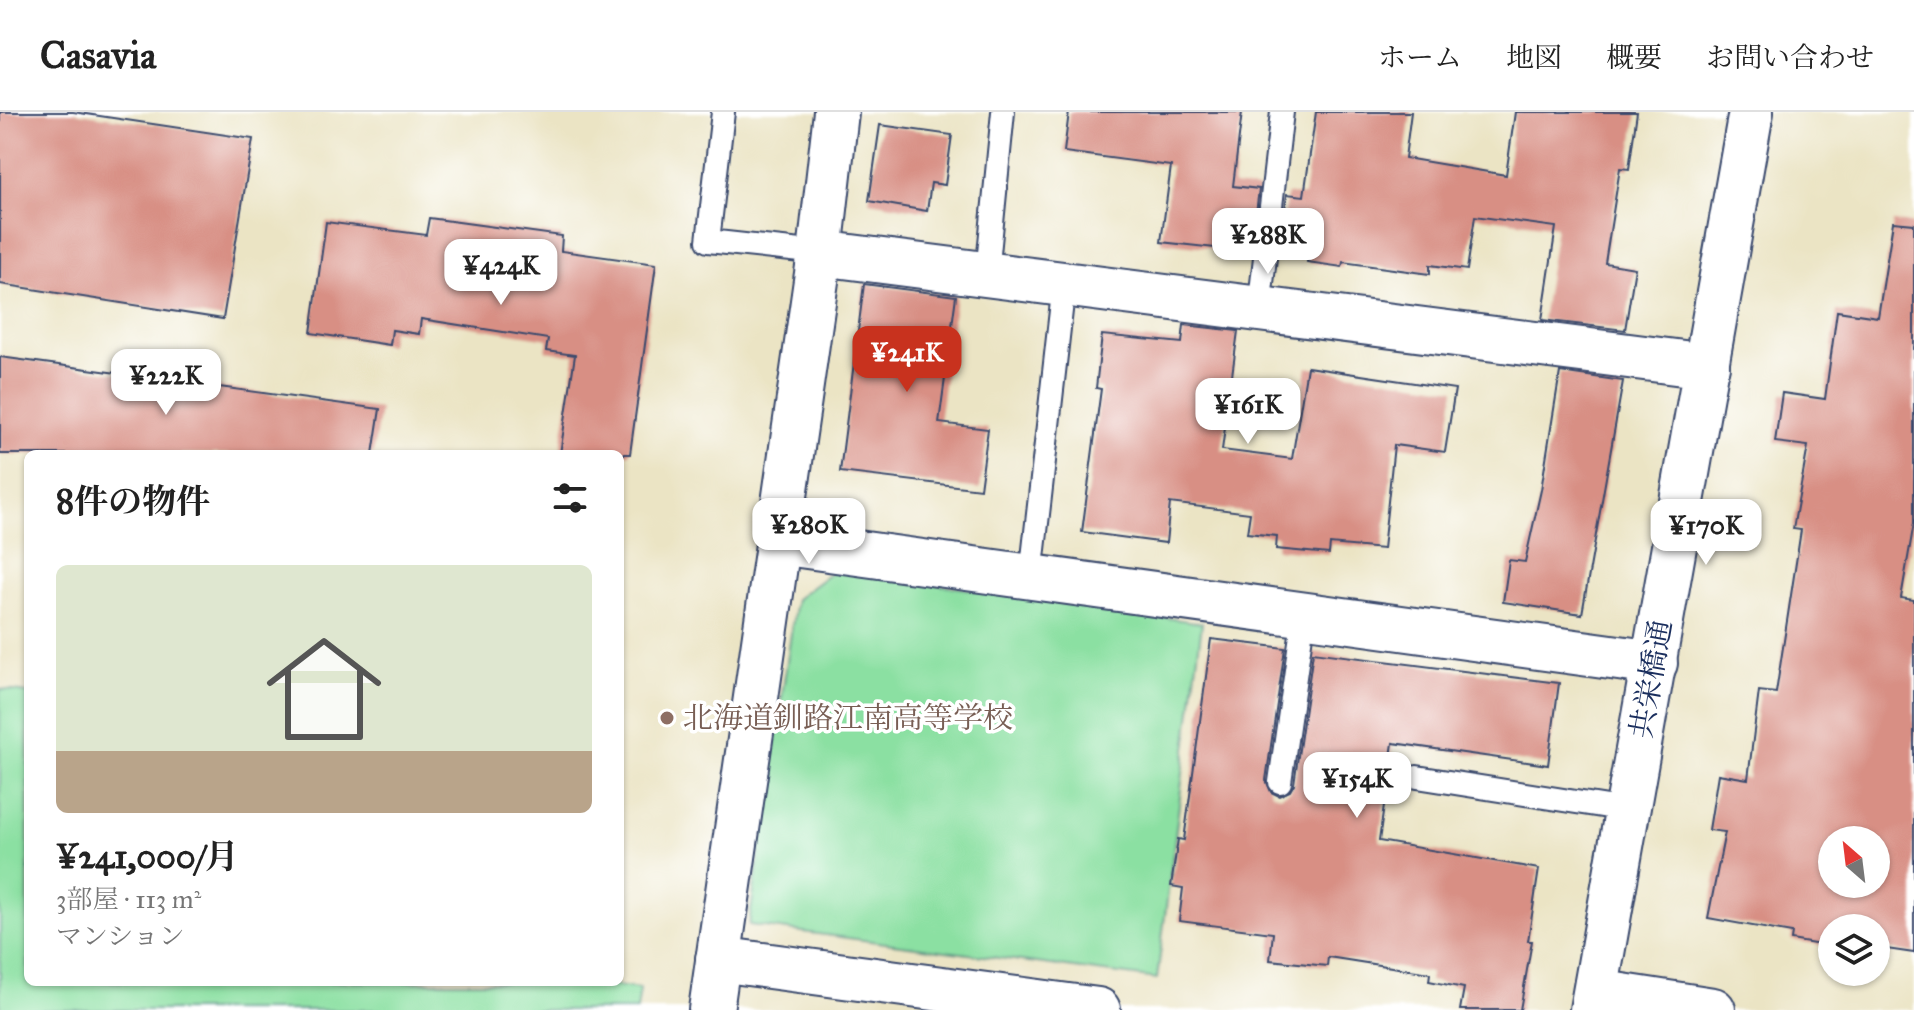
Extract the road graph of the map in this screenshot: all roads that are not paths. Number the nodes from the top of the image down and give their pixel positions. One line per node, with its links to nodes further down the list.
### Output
1 (723, 112): 6 (lane)
2 (836, 112): 6 (street)
3 (1003, 112): 7 (lane)
4 (1282, 112): 9 (lane)
5 (1751, 112): 10 (street, 共栄橋通)
6 (820, 253): 7 (street); 11 (street)
7 (987, 274): 8 (street)
8 (1064, 284): 9 (street); 12 (lane)
9 (1259, 309): 10 (street)
10 (1707, 366): 14 (street, 共栄橋通)
11 (778, 542): 12 (street); 18 (street)
12 (1031, 576): 13 (street)
13 (1304, 614): 14 (street); 16 (lane)
14 (1655, 663): 17 (street, 共栄橋通)
15 (1417, 777): 17 (lane)
16 (1280, 782)
17 (1627, 810): 19 (street, 共栄橋通)
18 (718, 959): 20 (street); 21 (street)
19 (1594, 1001): 23 (street)
20 (974, 1003): 22 (street)
21 (711, 1010)
22 (1098, 1010)
23 (1713, 1010)

